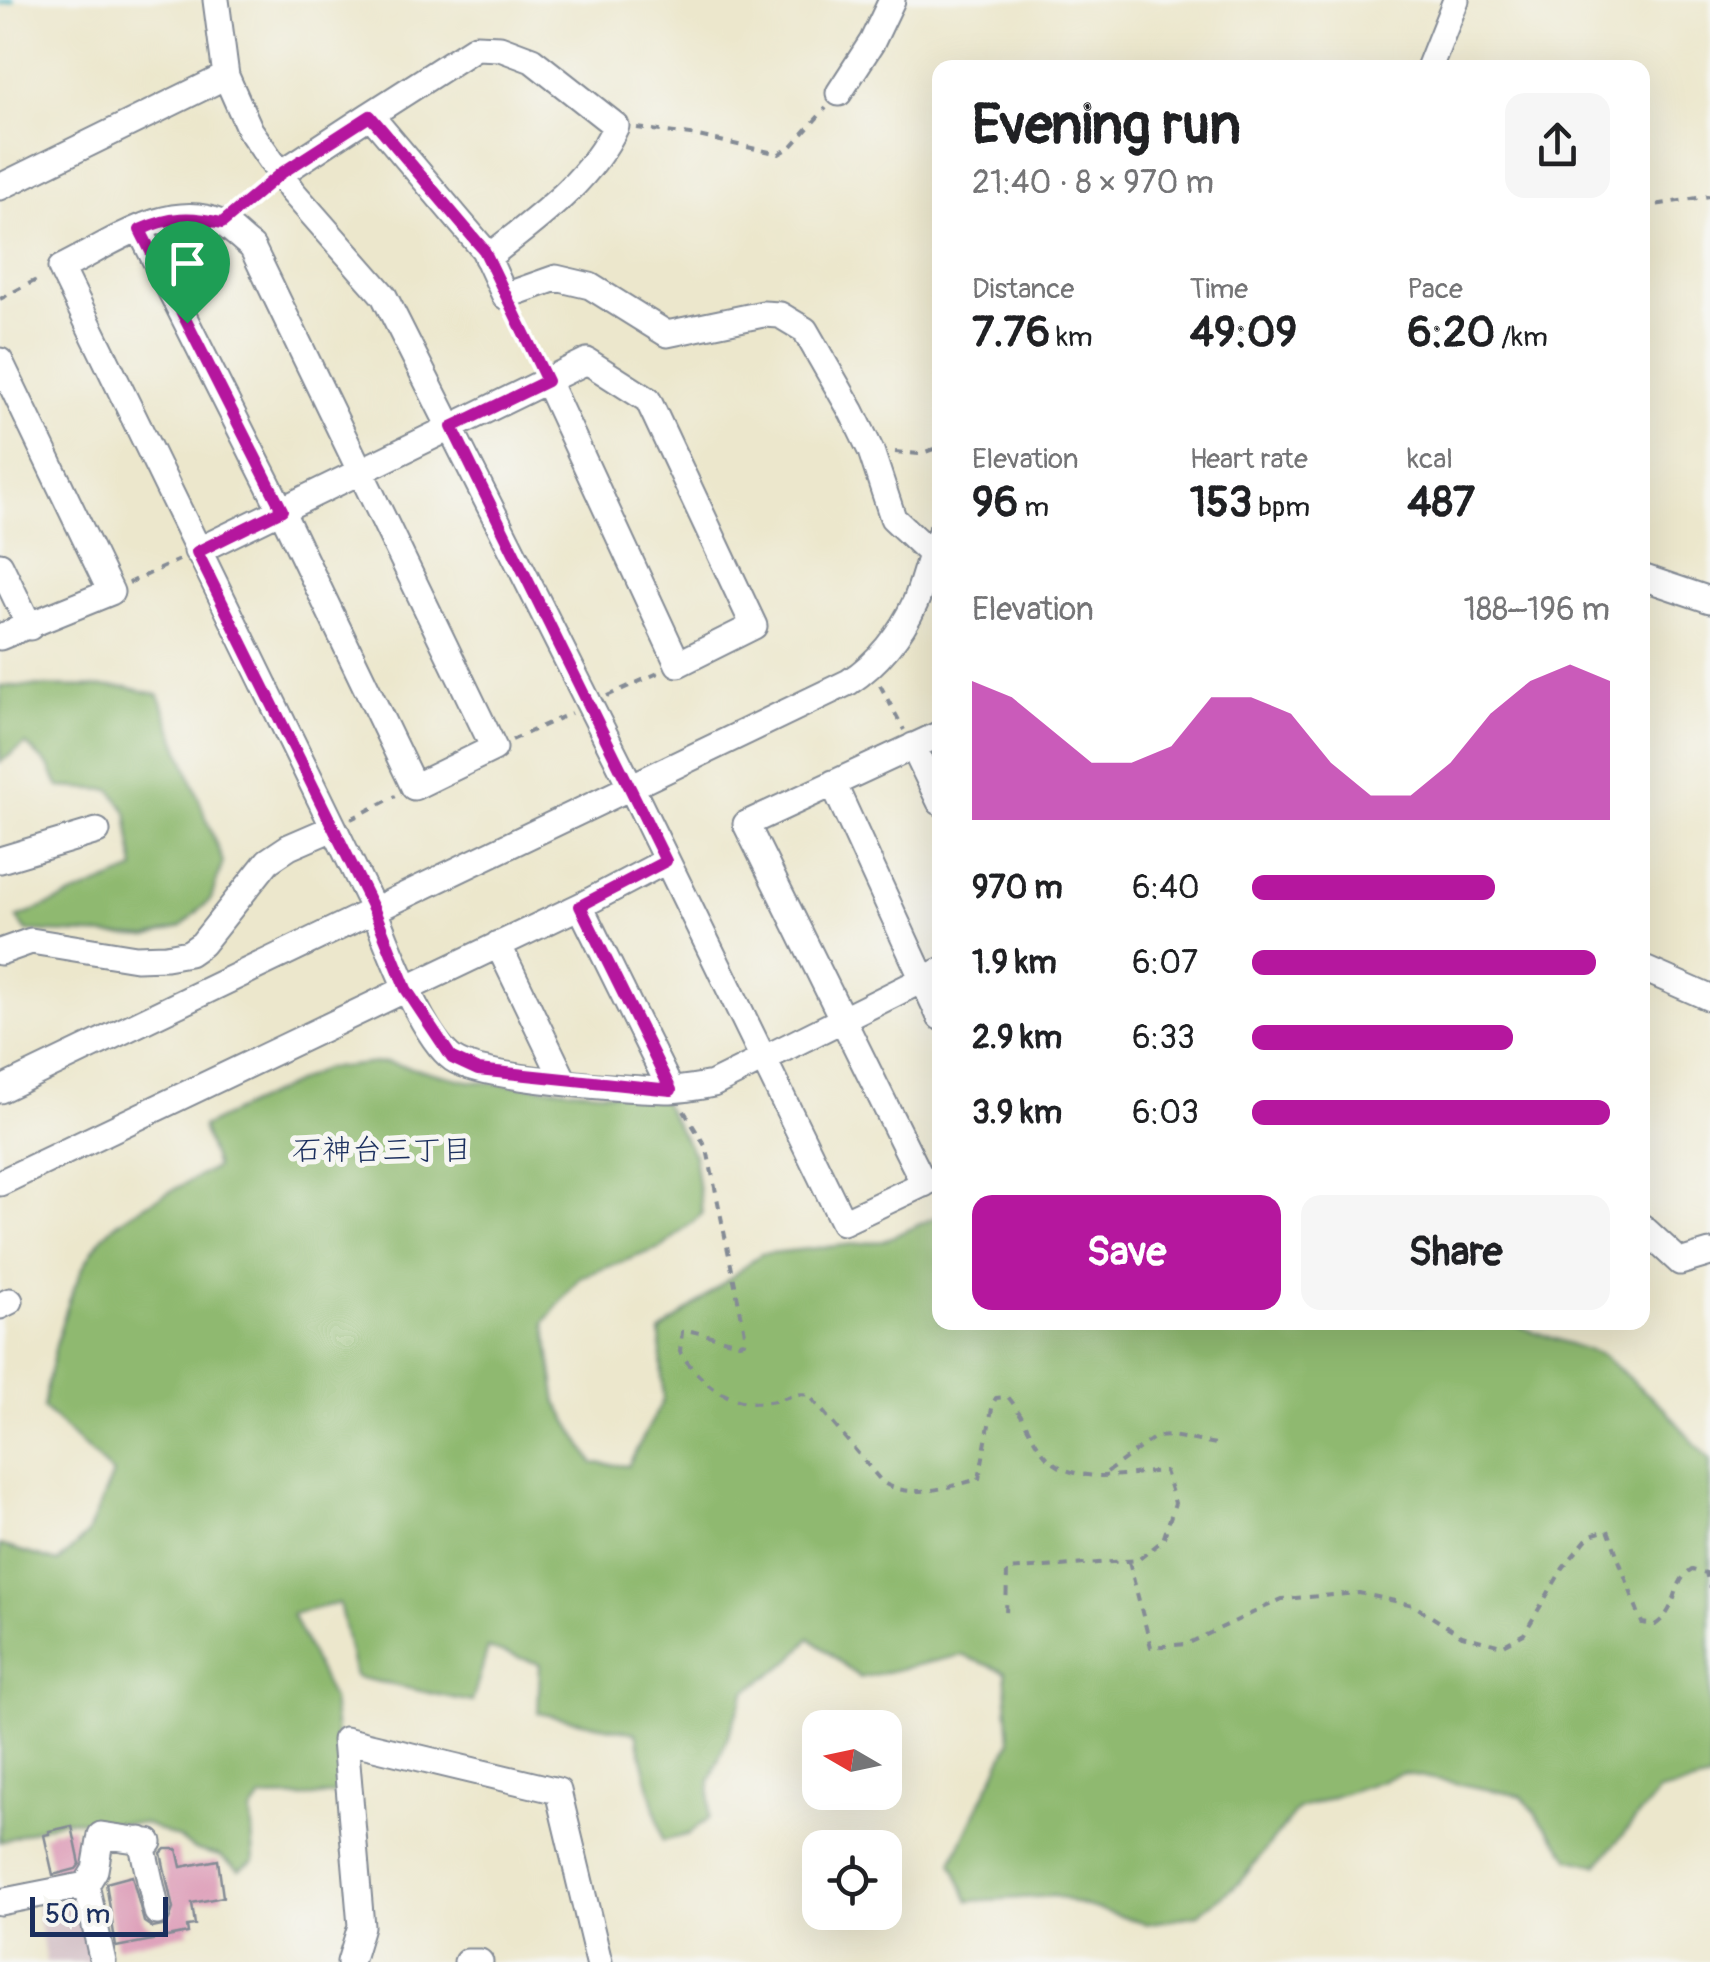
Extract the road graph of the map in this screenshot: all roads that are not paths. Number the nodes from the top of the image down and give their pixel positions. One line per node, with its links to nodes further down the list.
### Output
1 (216, 0): 5 (street)
2 (892, 0): 6 (street)
3 (1456, 0): 4 (street)
4 (1432, 60)
5 (226, 76): 8 (street); 9 (street)
6 (839, 92)
7 (370, 116): 8 (street); 11 (street); 11 (street)
8 (280, 174): 14 (street)
9 (0, 187)
10 (140, 230): 15 (street); 16 (street); 18 (street)
11 (487, 258): 17 (street)
12 (0, 361): 23 (street)
13 (547, 381): 13 (street); 14 (street)
14 (452, 427): 15 (street); 29 (street)
15 (362, 471): 16 (street); 16 (street)
16 (282, 510): 18 (street)
17 (932, 542)
18 (197, 552): 30 (street)
19 (932, 553): 29 (street)
20 (0, 565): 23 (street)
21 (1650, 580): 22 (street)
22 (1710, 600)
23 (30, 626): 24 (street)
24 (0, 637)
25 (932, 738): 26 (street)
26 (913, 746): 27 (street); 28 (street)
27 (834, 783): 39 (street); 42 (street)
28 (932, 785)
29 (631, 787): 33 (street); 35 (street)
30 (333, 828): 35 (street); 37 (street)
31 (96, 831): 32 (street)
32 (0, 860)
33 (666, 861): 34 (street); 43 (street)
34 (580, 906): 36 (street); 46 (street)
35 (374, 910): 40 (street); 45 (street)
36 (498, 944): 40 (street); 44 (street)
37 (0, 952)
38 (1650, 972): 41 (street)
39 (931, 975): 42 (street)
40 (406, 989): 44 (street); 48 (street)
41 (1710, 998)
42 (843, 1020): 43 (street); 47 (street)
43 (762, 1060): 46 (street); 47 (street)
44 (564, 1080): 46 (street)
45 (0, 1090)
46 (671, 1090)
47 (932, 1180)
48 (0, 1183)
49 (1650, 1234): 50 (street)
50 (1710, 1253)
51 (86, 1885): 52 (street); 53 (street); 54 (street)
52 (0, 1902)
53 (157, 1912)
54 (103, 1962)
55 (350, 1962): 58 (street)
56 (467, 1962): 57 (street)
57 (480, 1962)
58 (599, 1962)

